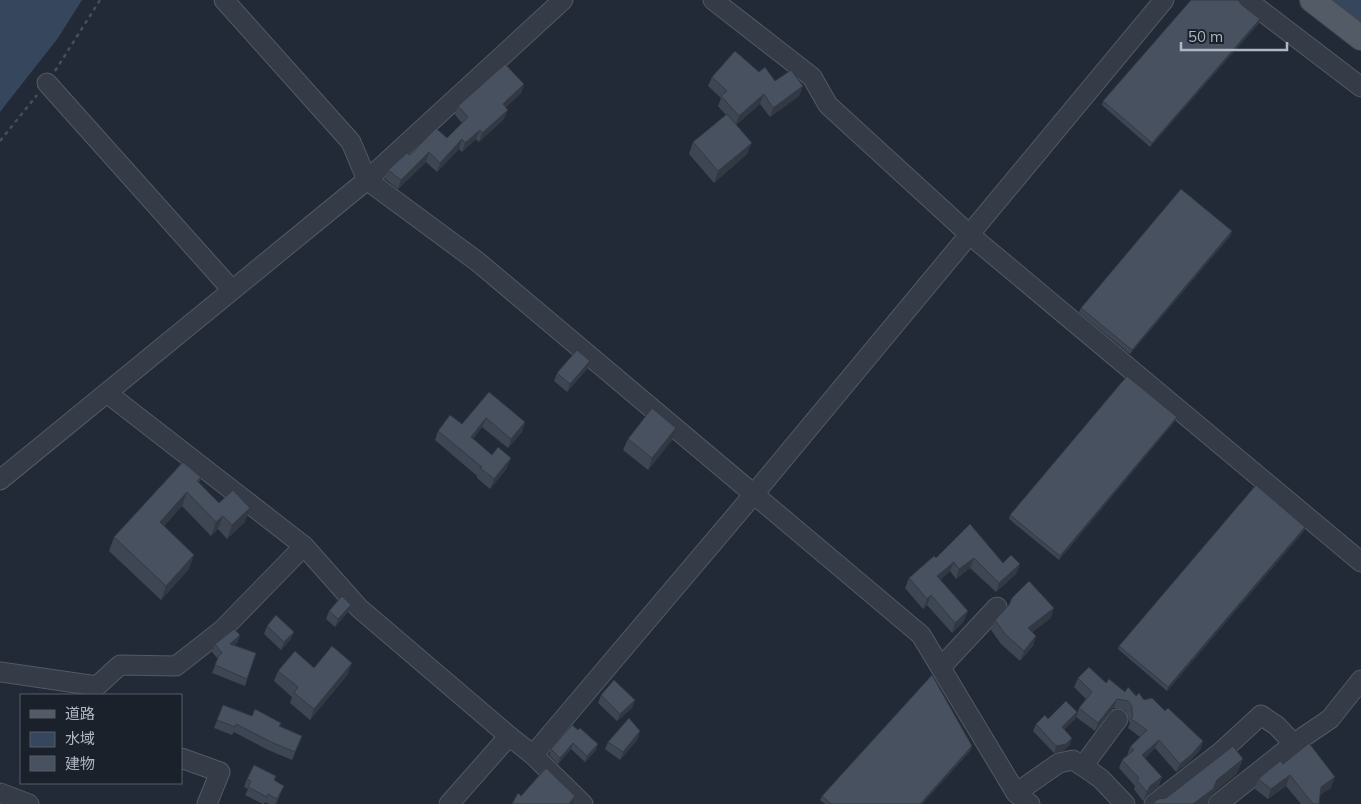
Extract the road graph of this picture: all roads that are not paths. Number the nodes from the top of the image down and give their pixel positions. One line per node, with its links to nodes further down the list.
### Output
1 (224, 0): 10 (street)
2 (563, 0): 10 (street)
3 (713, 0): 11 (street)
4 (1164, 0): 11 (street)
5 (1248, 0): 9 (street)
6 (1312, 0): 7 (main road)
7 (1361, 38)
8 (47, 83): 12 (street)
9 (1361, 87)
10 (367, 180): 12 (street); 15 (street)
11 (970, 235): 15 (street); 17 (street)
12 (232, 290): 13 (street)
13 (107, 393): 14 (street); 16 (street)
14 (1, 478)
15 (754, 494): 19 (street); 26 (street)
16 (304, 546): 22 (street); 24 (street)
17 (1361, 562)
18 (997, 607): 19 (street)
19 (940, 667): 30 (street)
20 (0, 672): 22 (street)
21 (1361, 680): 25 (street)
22 (96, 691)
23 (1118, 719): 28 (street)
24 (508, 736): 26 (street); 33 (street)
25 (1294, 744): 36 (street); 37 (street)
26 (533, 755): 34 (street)
27 (182, 758): 32 (street)
28 (1090, 771): 30 (street); 35 (street)
29 (0, 793): 31 (street)
30 (1023, 799)
31 (29, 804)
32 (206, 804)
33 (450, 804)
34 (583, 804)
35 (1125, 804)
36 (1154, 804)
37 (1218, 804)

